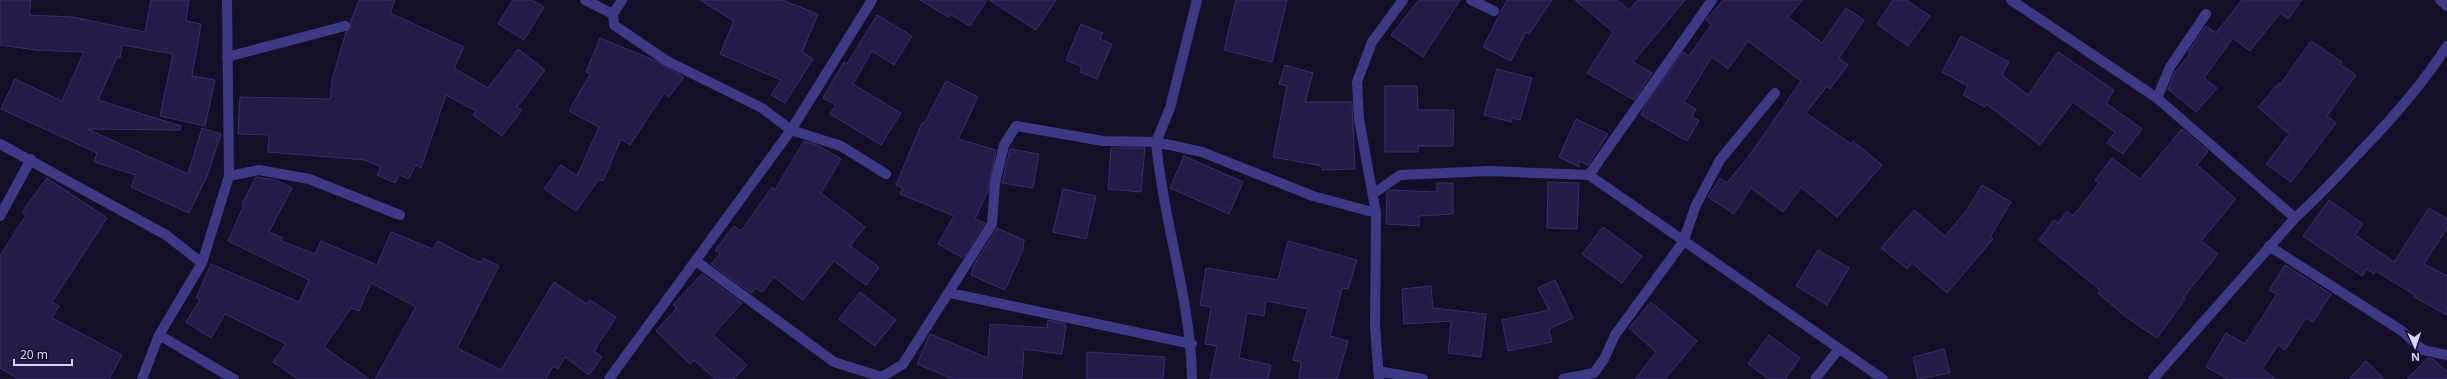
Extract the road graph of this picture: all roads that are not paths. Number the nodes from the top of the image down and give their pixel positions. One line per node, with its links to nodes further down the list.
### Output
1 (227, 0): 17 (street)
2 (585, 0): 13 (street)
3 (622, 0): 13 (street)
4 (872, 0): 20 (street)
5 (1197, 0): 21 (street)
6 (1403, 0): 27 (street)
7 (1471, 0): 12 (street)
8 (1712, 0): 25 (street)
9 (2011, 0): 19 (street)
10 (2440, 0): 11 (street)
11 (2447, 6)
12 (1494, 11)
13 (613, 14): 20 (street)
14 (2206, 14): 19 (street)
15 (345, 26): 17 (street)
16 (2447, 46): 31 (street)
17 (227, 57): 26 (street)
18 (1775, 93): 32 (street)
19 (2157, 98): 31 (street)
20 (791, 130): 24 (street); 34 (street)
21 (1156, 142): 28 (street); 36 (street); 38 (street)
22 (0, 144): 23 (street)
23 (31, 159): 30 (street); 35 (street)
24 (886, 174)
25 (1589, 175): 27 (street); 32 (street)
26 (229, 176): 29 (street); 35 (street)
27 (1373, 194): 28 (street)
28 (1376, 213): 41 (street)
29 (400, 215)
30 (0, 216)
31 (2295, 218): 33 (street)
32 (1683, 242): 39 (street); 49 (street)
33 (2269, 246): 40 (street); 43 (street)
34 (696, 261): 42 (street); 46 (street)
35 (202, 263): 37 (street)
36 (950, 293): 38 (street); 42 (street)
37 (159, 335): 44 (street); 45 (street)
38 (1192, 344): 47 (street)
39 (1839, 349): 50 (street); 51 (street)
40 (2447, 355)
41 (1379, 375): 48 (street)
42 (882, 378)
43 (2156, 378)
44 (142, 379)
45 (234, 379)
46 (609, 379)
47 (1192, 379)
48 (1423, 379)
49 (1563, 379)
50 (1815, 379)
51 (1883, 379)

